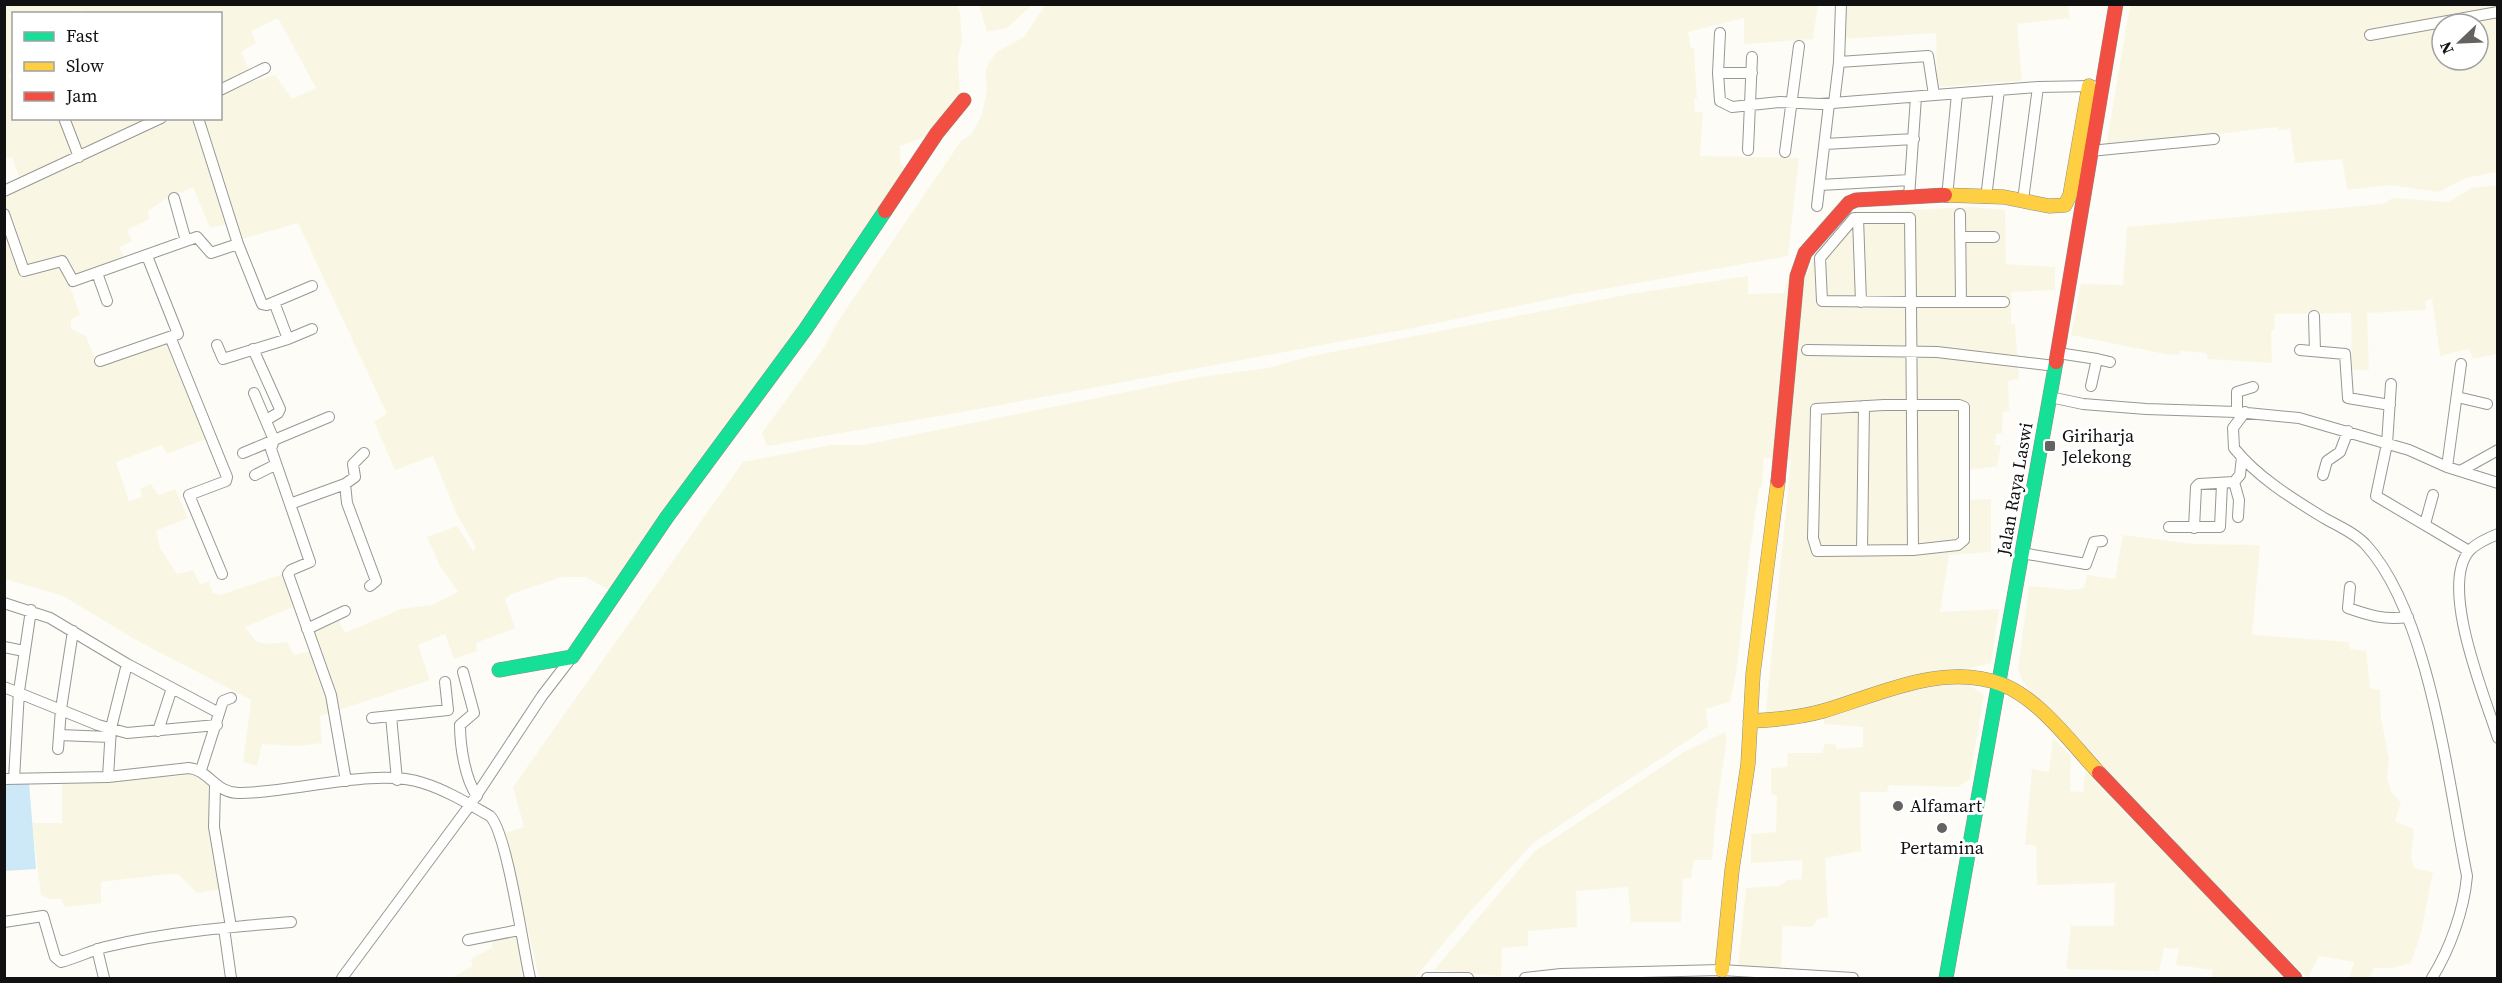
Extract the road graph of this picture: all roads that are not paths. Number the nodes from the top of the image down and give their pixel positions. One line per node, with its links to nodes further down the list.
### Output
1 (1841, 4): 8 (street)
2 (2116, 4): 12 (street, Jalan Raya Laswi)
3 (2498, 12): 5 (street)
4 (1720, 33): 10 (street)
5 (2370, 35)
6 (1798, 46): 21 (street)
7 (1752, 57): 11 (street)
8 (1839, 62): 17 (street); 22 (street)
9 (265, 68): 14 (street)
10 (1718, 73): 11 (street); 23 (street)
11 (1752, 73): 23 (street)
12 (2095, 86): 13 (street); 20 (street, Jalan Raya Laswi)
13 (2038, 87): 15 (street); 41 (street)
14 (222, 89)
15 (1999, 90): 16 (street); 40 (street)
16 (1957, 94): 17 (street); 38 (street)
17 (1934, 95): 18 (street)
18 (1916, 97): 22 (street); 27 (street)
19 (964, 100): 126 (street)
20 (2092, 101): 31 (street, Jalan Raya Laswi); 41 (street)
21 (1789, 103): 22 (street); 23 (street); 32 (street)
22 (1832, 103): 29 (street)
23 (1751, 104): 30 (street)
24 (65, 120): 33 (street)
25 (157, 120): 33 (street)
26 (199, 120): 49 (street)
27 (1914, 139): 29 (street); 34 (street)
28 (2214, 139): 31 (street)
29 (1825, 144): 35 (street)
30 (1748, 150)
31 (2090, 151): 70 (street, Jalan Raya Laswi)
32 (1785, 152)
33 (79, 157): 36 (street)
34 (1910, 180): 35 (street); 37 (street)
35 (1820, 185): 42 (street)
36 (4, 191)
37 (1909, 197): 38 (street); 141 (street)
38 (1947, 197): 40 (street)
39 (174, 198): 48 (street)
40 (1986, 198): 41 (street)
41 (2023, 200)
42 (1817, 206)
43 (4, 214): 51 (street)
44 (1960, 214): 46 (street)
45 (1858, 218): 55 (street); 55 (street); 56 (street)
46 (1960, 237): 47 (street); 57 (street)
47 (1994, 237)
48 (186, 241): 49 (street); 50 (street)
49 (238, 244): 54 (street)
50 (147, 256): 51 (street); 61 (street)
51 (97, 273): 53 (street)
52 (312, 286): 54 (street)
53 (107, 301)
54 (274, 302): 62 (street)
55 (1861, 302): 56 (street)
56 (1911, 302): 57 (street); 68 (street)
57 (1961, 302): 58 (street)
58 (2004, 302)
59 (2314, 316): 67 (street)
60 (312, 328): 62 (street)
61 (171, 339): 71 (street); 115 (street)
62 (288, 339): 64 (street)
63 (217, 345): 64 (street)
64 (253, 349): 86 (street)
65 (1808, 350): 68 (street)
66 (2300, 350): 67 (street)
67 (2315, 351): 82 (street)
68 (1913, 353): 70 (street); 81 (street)
69 (2097, 359): 70 (street); 72 (street); 75 (street)
70 (2056, 360): 78 (street, Jalan Raya Laswi)
71 (100, 361)
72 (2110, 362)
73 (2461, 364): 79 (street)
74 (2391, 384): 82 (street)
75 (2091, 386)
76 (2253, 387): 84 (street)
77 (254, 393): 86 (street)
78 (2050, 397): 84 (street); 114 (street, Jalan Raya Laswi)
79 (2457, 397): 80 (street); 95 (street)
80 (2487, 404)
81 (1911, 405): 83 (street); 111 (street); 111 (street)
82 (2390, 405): 89 (street)
83 (1864, 406): 112 (street); 112 (street)
84 (2241, 412): 87 (street); 93 (street)
85 (329, 417): 88 (street)
86 (266, 420): 88 (street)
87 (2348, 431): 89 (street); 98 (street)
88 (274, 440): 91 (street); 94 (street)
89 (2387, 444): 95 (street); 106 (street)
90 (2498, 450): 96 (street)
91 (243, 453)
92 (364, 453): 101 (street)
93 (2242, 457): 99 (street); 121 (street)
94 (275, 465): 97 (street); 104 (street)
95 (2447, 467): 96 (street)
96 (2462, 470): 100 (street)
97 (255, 475)
98 (2323, 475)
99 (2234, 482): 102 (street); 105 (street)
100 (2498, 483)
101 (345, 484): 104 (street); 116 (street)
102 (2222, 484): 108 (street); 108 (street)
103 (2433, 495): 106 (street)
104 (290, 504): 122 (street)
105 (2238, 517)
106 (2426, 524): 113 (street)
107 (2169, 527): 108 (street)
108 (2194, 528)
109 (2498, 534): 113 (street)
110 (2102, 541): 114 (street)
111 (1913, 550): 112 (street)
112 (1862, 551)
113 (2469, 551): 146 (street)
114 (2022, 553): 131 (street, Jalan Raya Laswi)
115 (222, 574)
116 (370, 586)
117 (2350, 587): 121 (street)
118 (4, 603): 119 (street)
119 (31, 610): 123 (street); 125 (street)
120 (345, 611): 122 (street)
121 (2408, 617): 177 (street)
122 (307, 629): 152 (street)
123 (73, 631): 127 (street); 137 (street)
124 (4, 647): 125 (street)
125 (24, 651): 134 (street)
126 (572, 657): 128 (street); 154 (street)
127 (127, 664): 133 (street); 144 (street)
128 (499, 670)
129 (463, 672): 154 (street)
130 (445, 682): 138 (street)
131 (1999, 684): 141 (street); 175 (street, Jalan Raya Laswi); 176 (street)
132 (4, 687): 134 (street)
133 (172, 688): 136 (street); 143 (street)
134 (19, 691): 137 (street); 150 (street)
135 (231, 698): 140 (street)
136 (205, 705): 140 (street); 142 (street)
137 (61, 709): 144 (street); 145 (street)
138 (391, 716): 139 (street); 151 (street)
139 (372, 718)
140 (218, 719): 142 (street); 148 (street)
141 (1750, 722): 161 (street)
142 (199, 727): 143 (street)
143 (158, 731): 144 (street)
144 (110, 733): 145 (street); 149 (street)
145 (59, 735): 147 (street)
146 (2498, 738)
147 (58, 749)
148 (201, 770): 149 (street); 153 (street)
149 (108, 777): 150 (street)
150 (9, 779)
151 (397, 780): 152 (street); 154 (street)
152 (346, 781): 153 (street)
153 (215, 786): 157 (street)
154 (473, 800): 158 (street); 169 (street)
155 (4, 922): 160 (street)
156 (291, 922): 157 (street)
157 (227, 928): 160 (street); 168 (street)
158 (519, 930): 159 (street); 170 (street)
159 (468, 940)
160 (98, 949): 167 (street)
161 (1722, 970): 164 (street); 165 (street)
162 (1627, 975): 163 (street); 173 (street)
163 (1688, 975): 164 (street)
164 (1703, 975)
165 (1762, 975): 166 (street)
166 (1796, 976): 174 (street)
167 (104, 978)
168 (231, 978)
169 (342, 978)
170 (530, 978)
171 (1427, 978): 172 (street)
172 (1468, 978)
173 (1525, 978)
174 (1853, 978)
175 (1946, 978)
176 (2295, 978)
177 (2432, 978)

